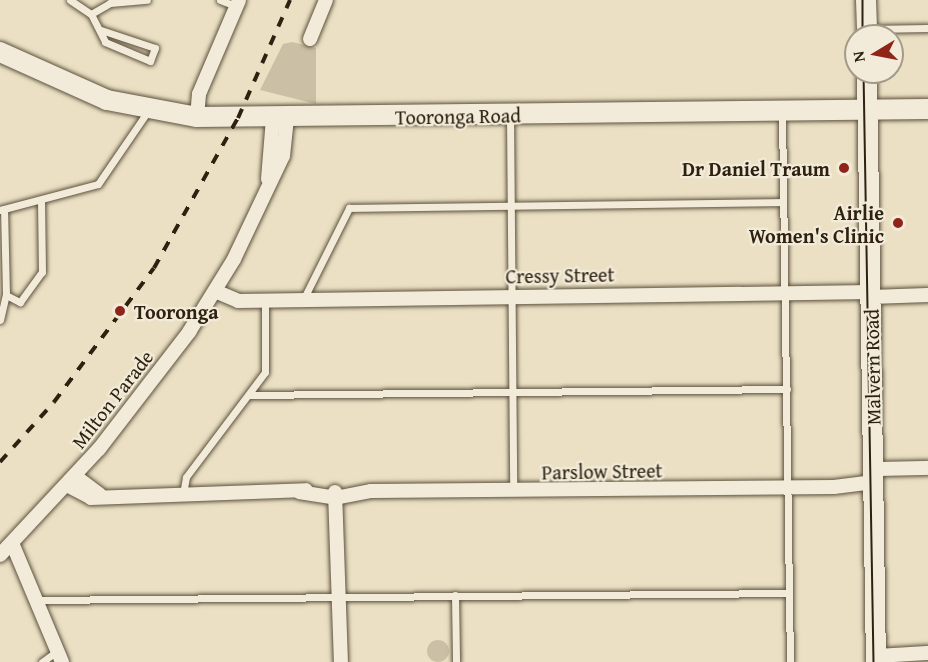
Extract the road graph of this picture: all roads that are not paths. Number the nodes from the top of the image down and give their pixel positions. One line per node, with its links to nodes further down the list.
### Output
1 (70, 0): 7 (lane)
2 (147, 0): 7 (lane)
3 (220, 0): 6 (lane)
4 (326, 0): 12 (street)
5 (866, 0): 8 (main road)
6 (238, 3): 20 (street)
7 (92, 14): 10 (lane)
8 (867, 24)
9 (928, 28): 11 (lane)
10 (101, 30): 10 (lane)
11 (904, 30)
12 (310, 39)
13 (0, 52): 17 (main road, Tooronga Road)
14 (867, 84): 16 (main road, Malvern Road)
15 (928, 109): 16 (main road, Tooronga Road)
16 (868, 110): 18 (main road, Tooronga Road); 28 (main road, Malvern Road)
17 (148, 111): 20 (main road, Tooronga Road); 22 (lane)
18 (782, 112): 19 (main road, Tooronga Road); 23 (lane)
19 (510, 116): 21 (main road, Tooronga Road); 24 (lane)
20 (197, 117): 21 (main road, Tooronga Road)
21 (280, 118): 26 (street, Milton Parade)
22 (41, 200): 25 (lane); 29 (lane)
23 (783, 202): 24 (lane); 27 (lane)
24 (512, 205): 31 (lane); 33 (lane)
25 (2, 209): 29 (lane)
26 (218, 287): 32 (street, Cressy Street); 39 (street, Milton Parade)
27 (785, 292): 28 (street, Cressy Street); 31 (street, Cressy Street); 35 (lane)
28 (871, 294): 30 (street, Cressy Street); 40 (main road, Malvern Road)
29 (6, 295): 34 (lane)
30 (928, 295)
31 (513, 296): 33 (street, Cressy Street); 36 (lane)
32 (265, 298): 33 (street, Cressy Street); 37 (lane)
33 (304, 298)
34 (0, 320)
35 (787, 389): 36 (lane); 41 (lane)
36 (512, 394): 37 (lane); 42 (lane)
37 (249, 395): 43 (lane)
38 (928, 468): 40 (street, Parslow Street)
39 (71, 480): 43 (street, Parslow Street); 45 (street, Milton Parade)
40 (874, 480): 41 (street, Parslow Street); 53 (main road, Malvern Road)
41 (788, 488): 42 (street, Parslow Street); 47 (lane)
42 (513, 492): 44 (street, Parslow Street)
43 (183, 494): 44 (street, Parslow Street)
44 (335, 495): 49 (street)
45 (12, 543): 46 (street, Milton Parade); 50 (street)
46 (0, 555)
47 (789, 593): 48 (lane); 57 (lane)
48 (455, 595): 49 (lane); 56 (lane)
49 (339, 597): 50 (lane); 55 (street)
50 (36, 600): 52 (street)
51 (928, 653): 53 (street)
52 (60, 656): 54 (lane)
53 (876, 659)
54 (42, 662)
55 (341, 662)
56 (456, 662)
57 (790, 662)

